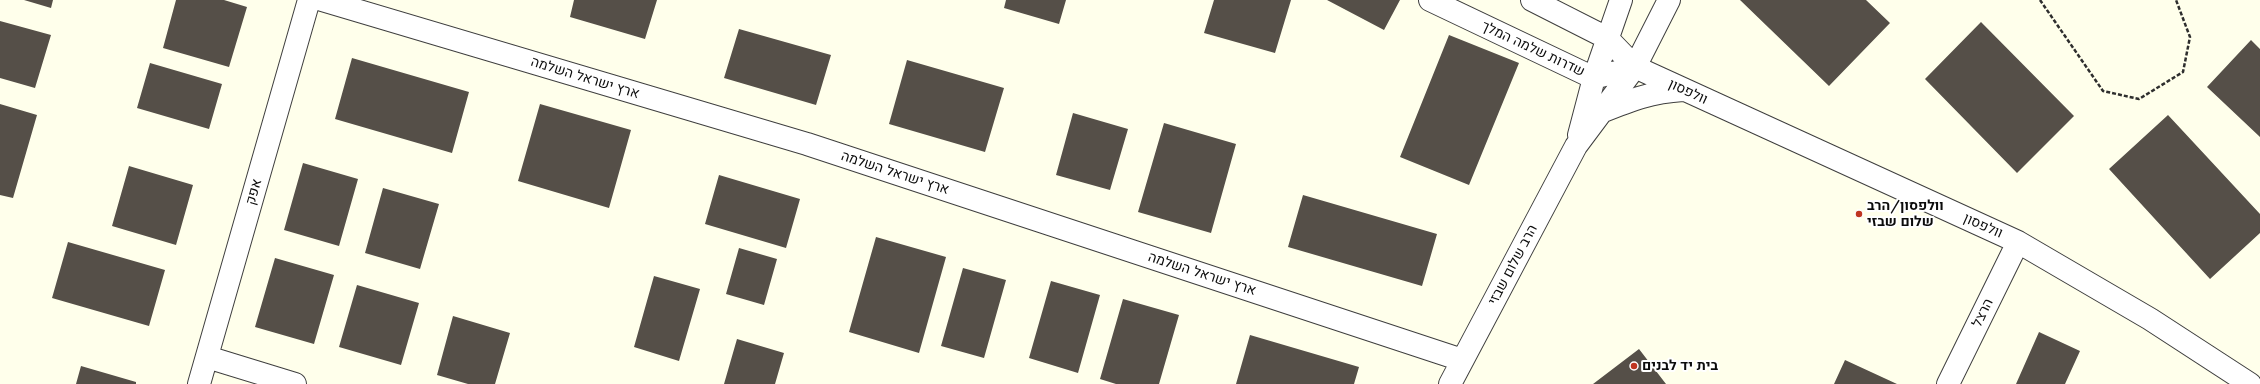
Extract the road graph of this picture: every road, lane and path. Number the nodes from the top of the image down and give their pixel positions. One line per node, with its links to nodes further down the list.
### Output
1 (309, 0): 16 (street, אפק)
2 (322, 0): 17 (street, ארץ ישראל השלמה)
3 (1430, 0): 11 (street, שדרות שלמה המלך)
4 (1621, 0): 9 (street, הרב שלום שבזי)
5 (1669, 0): 10 (street, הרב שלום שבזי)
6 (2040, 0): 7 (path)
7 (2176, 0)
8 (1542, 1): 9 (street)
9 (1607, 38): 10 (street); 11 (street, הרב שלום שבזי)
10 (1635, 67): 11 (street, שדרות שלמה המלך); 12 (street, וולפסון); 13 (street, הרב שלום שבזי)
11 (1594, 78): 14 (street, הרב שלום שבזי)
12 (1684, 90): 13 (street); 15 (street, וולפסון)
13 (1600, 113): 14 (street, הרב שלום שבזי)
14 (1576, 146): 17 (street, הרב שלום שבזי)
15 (2018, 242): 21 (street, הרצל); 22 (street, וולפסון)
16 (207, 357): 18 (street, אפק); 19 (street)
17 (1462, 360): 20 (street, הרב שלום שבזי)
18 (199, 384)
19 (295, 384)
20 (1450, 384)
21 (1948, 384)
22 (2250, 384)

